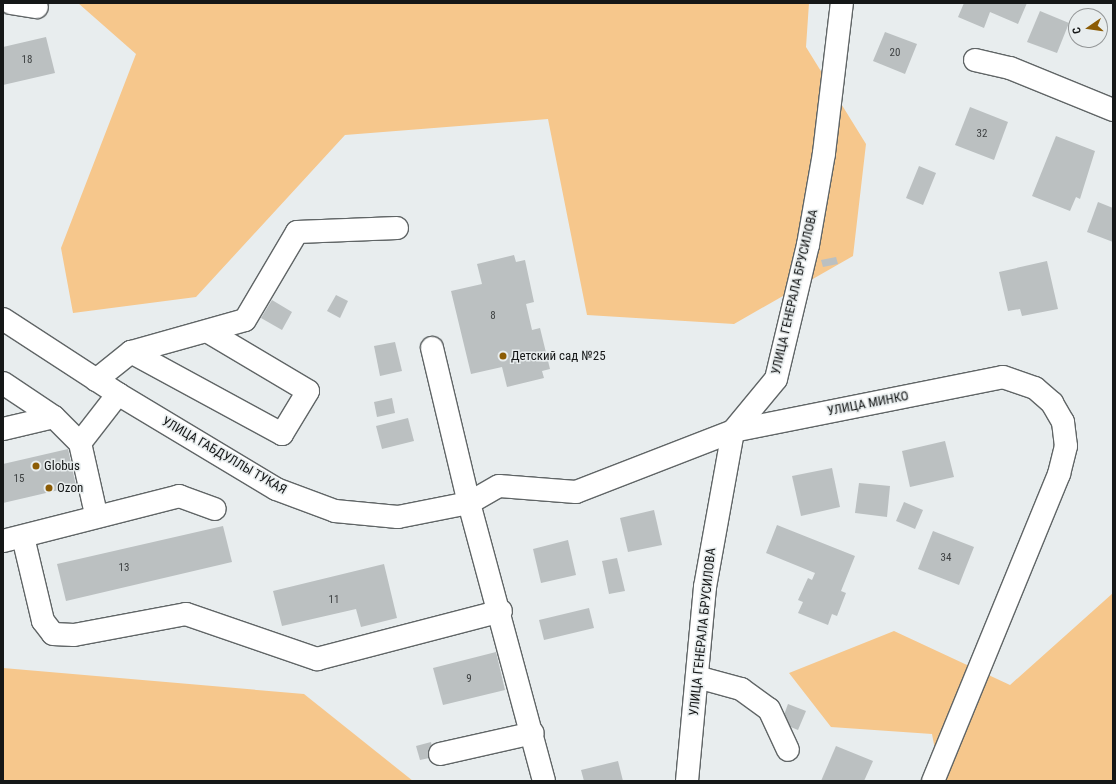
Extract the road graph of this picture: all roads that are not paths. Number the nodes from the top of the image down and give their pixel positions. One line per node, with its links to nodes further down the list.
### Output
1 (11, 3): 3 (street)
2 (842, 3): 16 (street, УЛИЦА ГЕНЕРАЛА БРУСИЛОВА)
3 (37, 7)
4 (975, 60): 5 (street)
5 (1113, 110)
6 (397, 228): 8 (street)
7 (3, 319): 11 (street, УЛИЦА ГАБДУЛЛЫ ТУКАЯ)
8 (207, 331): 10 (street); 10 (street)
9 (432, 348): 18 (street)
10 (131, 352): 11 (street)
11 (96, 380): 13 (street, УЛИЦА ГАБДУЛЛЫ ТУКАЯ)
12 (3, 383): 14 (street)
13 (118, 394): 17 (street); 18 (street, УЛИЦА ГАБДУЛЛЫ ТУКАЯ)
14 (54, 417): 15 (street); 17 (street)
15 (3, 429)
16 (732, 430): 18 (street, УЛИЦА МИНКО); 23 (street, УЛИЦА ГЕНЕРАЛА БРУСИЛОВА); 29 (street, УЛИЦА МИНКО)
17 (80, 443): 20 (street)
18 (469, 503): 22 (street)
19 (215, 509): 20 (street)
20 (96, 514): 21 (street)
21 (13, 539): 22 (street)
22 (501, 611): 24 (street)
23 (697, 677): 25 (street); 28 (street, УЛИЦА ГЕНЕРАЛА БРУСИЛОВА)
24 (532, 733): 26 (street); 27 (street)
25 (788, 750)
26 (440, 754)
27 (544, 781)
28 (687, 781)
29 (933, 781)

